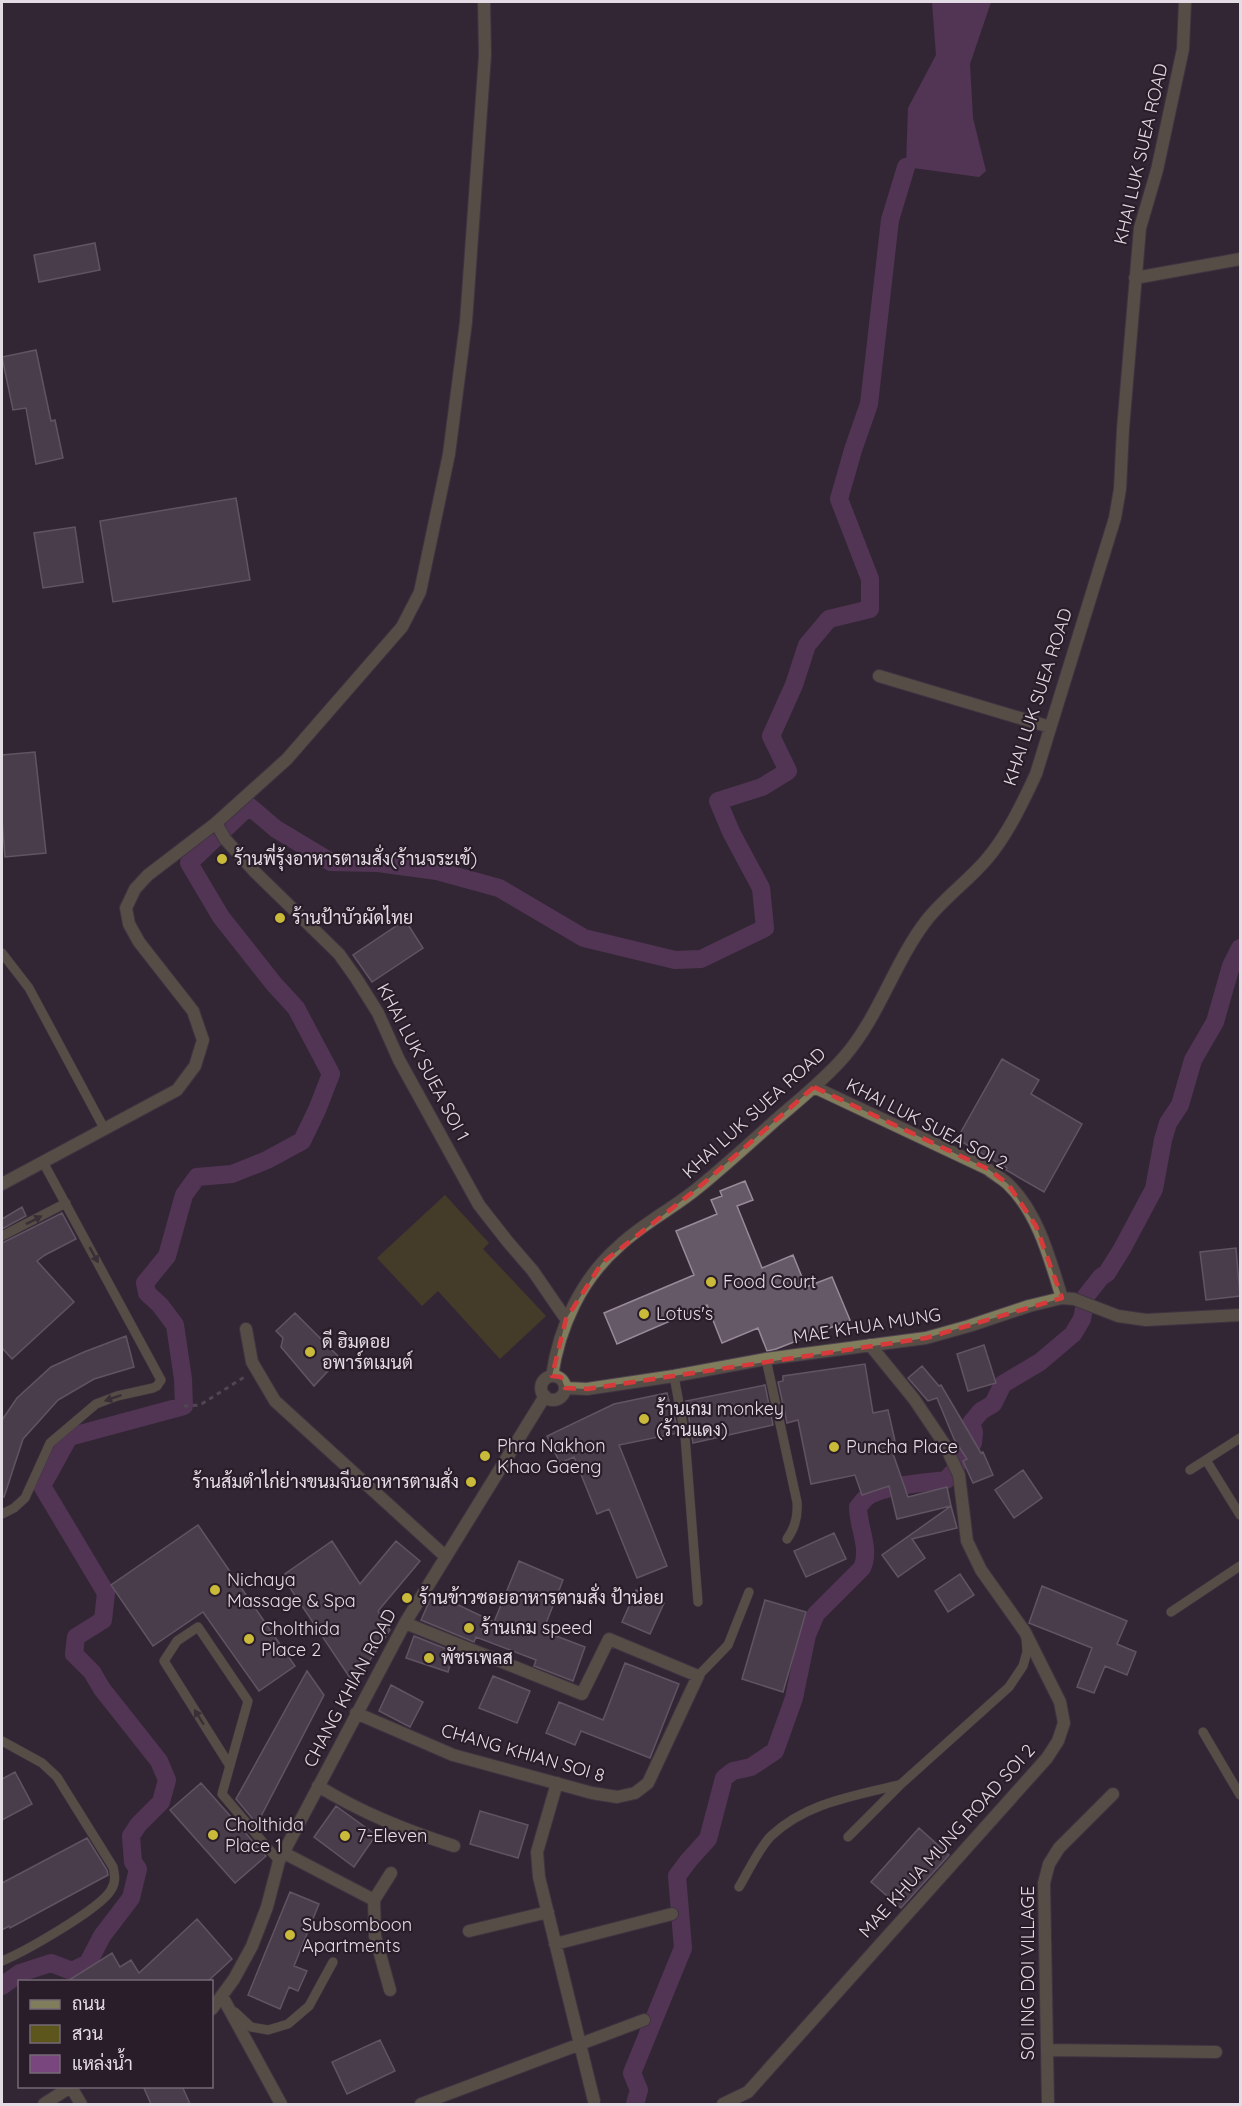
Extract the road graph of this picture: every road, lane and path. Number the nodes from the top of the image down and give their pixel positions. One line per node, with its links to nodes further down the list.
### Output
1 (484, 2): 7 (street)
2 (1185, 2): 4 (street, KHAI LUK SUEA ROAD)
3 (1240, 259): 4 (street)
4 (1135, 278): 6 (street, KHAI LUK SUEA ROAD)
5 (879, 676): 6 (street)
6 (1050, 727): 9 (street, KHAI LUK SUEA ROAD)
7 (216, 823): 10 (street); 17 (street, KHAI LUK SUEA SOI 1)
8 (2, 953): 10 (lane)
9 (814, 1087): 15 (street, KHAI LUK SUEA SOI 2); 17 (street, KHAI LUK SUEA ROAD)
10 (105, 1130): 11 (street)
11 (43, 1162): 12 (street); 13 (lane)
12 (2, 1184)
13 (66, 1203): 14 (lane, one-way to 13); 30 (lane, one-way to 30)
14 (2, 1236)
15 (1062, 1298): 16 (street, MAE KHUA MUNG); 19 (street, MAE KHUA MUNG)
16 (1240, 1315)
17 (566, 1319): 22 (street, KHAI LUK SUEA ROAD)
18 (246, 1329): 21 (street)
19 (870, 1346): 20 (street, MAE KHUA MUNG); 39 (street, MAE KHUA MUNG ROAD SOI 2)
20 (766, 1359): 23 (street, MAE KHUA MUNG); 32 (lane)
21 (256, 1370): 26 (path); 33 (street)
22 (552, 1376): 24 (street); 25 (street)
23 (674, 1376): 24 (street, MAE KHUA MUNG); 36 (lane)
24 (565, 1388): 25 (street)
25 (545, 1396): 33 (street, CHANG KHIAN ROAD)
26 (184, 1406)
27 (1240, 1438): 28 (lane)
28 (1206, 1460): 29 (lane); 31 (lane)
29 (1190, 1470)
30 (2, 1514)
31 (1240, 1515)
32 (787, 1539)
33 (445, 1556): 38 (street, CHANG KHIAN ROAD)
34 (1240, 1566): 37 (lane)
35 (748, 1592): 40 (lane)
36 (698, 1602)
37 (1171, 1612)
38 (405, 1623): 40 (street); 41 (street, CHANG KHIAN ROAD)
39 (1025, 1632): 46 (lane); 76 (street, MAE KHUA MUNG ROAD SOI 2)
40 (698, 1676): 45 (street, CHANG KHIAN SOI 8)
41 (356, 1713): 45 (street, CHANG KHIAN SOI 8); 47 (street, CHANG KHIAN ROAD)
42 (1203, 1731): 49 (lane)
43 (2, 1741): 60 (lane)
44 (230, 1766): 44 (lane, one-way to 44); 52 (lane)
45 (557, 1783): 56 (street)
46 (900, 1785): 50 (lane); 54 (lane)
47 (318, 1786): 51 (street); 52 (street, CHANG KHIAN ROAD)
48 (1113, 1794): 67 (street, SOI ING DOI VILLAGE)
49 (1240, 1795)
50 (848, 1837)
51 (454, 1846)
52 (281, 1857): 55 (street); 63 (street, CHANG KHIAN ROAD)
53 (392, 1873): 55 (street)
54 (739, 1887)
55 (374, 1900): 62 (street)
56 (548, 1912): 58 (street); 59 (street)
57 (672, 1914): 59 (street)
58 (469, 1931)
59 (555, 1944): 66 (street)
60 (2, 1961)
61 (333, 1962): 63 (lane)
62 (390, 1990)
63 (222, 1996): 64 (street, CHANG KHIAN ROAD); 74 (street)
64 (213, 2008)
65 (644, 2020): 66 (street)
66 (580, 2044): 71 (street); 75 (street)
67 (1047, 2050): 68 (street); 77 (street, SOI ING DOI VILLAGE)
68 (1216, 2052)
69 (69, 2088): 72 (street)
70 (72, 2088): 73 (street)
71 (594, 2101)
72 (44, 2104)
73 (81, 2104)
74 (281, 2104)
75 (421, 2104)
76 (723, 2104)
77 (1048, 2104)

